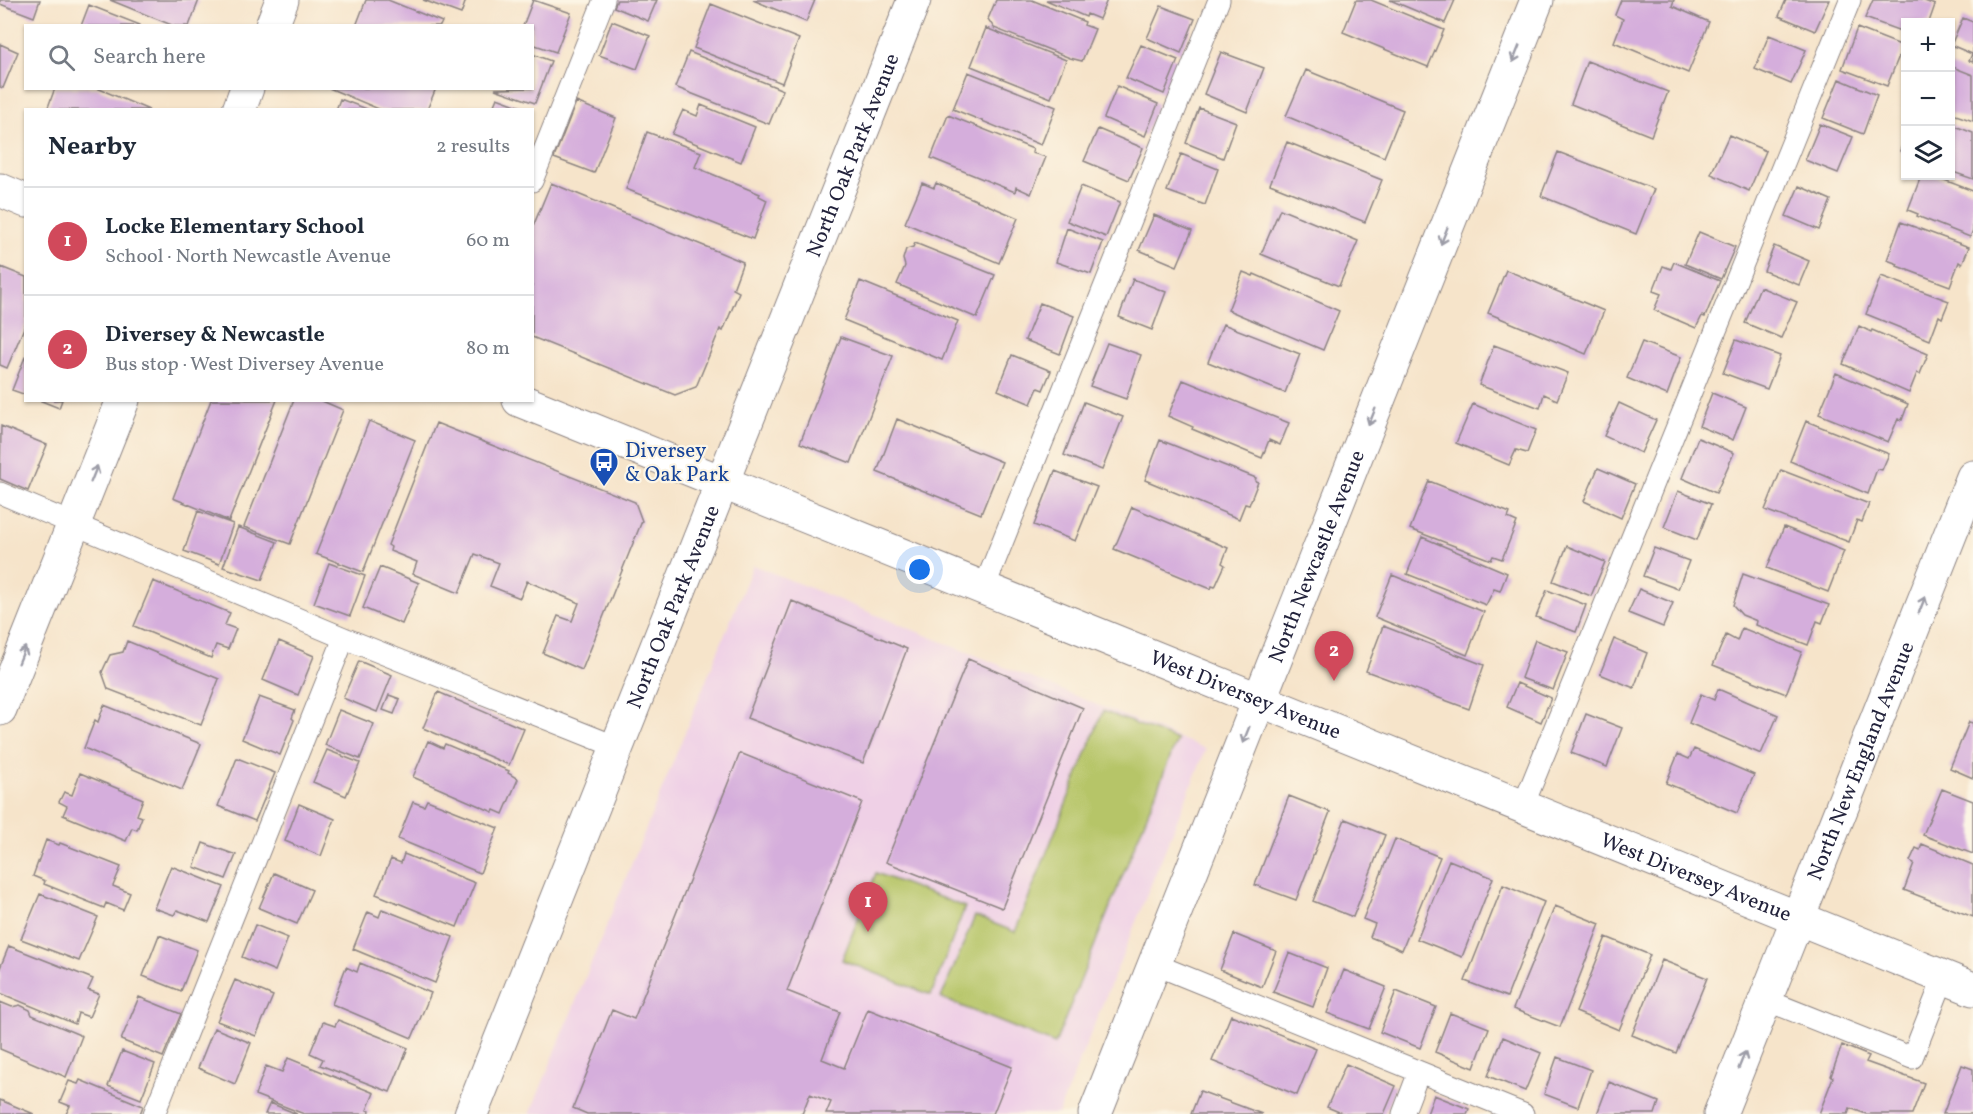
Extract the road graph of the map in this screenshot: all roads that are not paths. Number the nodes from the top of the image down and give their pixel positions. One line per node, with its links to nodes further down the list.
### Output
1 (282, 0): 7 (street)
2 (604, 0): 10 (lane)
3 (914, 0): 16 (street, North Oak Park Avenue)
4 (1219, 0): 19 (lane)
5 (1538, 0): 21 (street, North Newcastle Avenue, one-way to 21)
6 (1850, 0): 24 (lane)
7 (273, 24)
8 (246, 90): 9 (street)
9 (240, 108)
10 (534, 176)
11 (0, 190): 12 (street)
12 (24, 200)
13 (122, 402): 18 (street, one-way to 13)
14 (524, 402): 16 (street, West Diversey Avenue)
15 (1973, 477): 25 (street, North New England Avenue, one-way to 15)
16 (722, 482): 19 (street, West Diversey Avenue); 23 (street, North Oak Park Avenue)
17 (0, 493): 18 (lane)
18 (74, 523): 20 (lane); 22 (street, one-way to 18)
19 (984, 588): 21 (street, West Diversey Avenue)
20 (344, 638): 23 (lane); 30 (lane)
21 (1260, 699): 24 (street, West Diversey Avenue); 26 (street, North Newcastle Avenue, one-way to 26)
22 (0, 709)
23 (616, 747): 31 (street, North Oak Park Avenue)
24 (1523, 807): 25 (street, West Diversey Avenue)
25 (1798, 918): 27 (street, West Diversey Avenue); 28 (street, North New England Avenue)
26 (1154, 964): 29 (lane); 32 (street, North Newcastle Avenue)
27 (1958, 983): 28 (lane)
28 (1766, 1000): 35 (street, North New England Avenue, one-way to 28)
29 (1419, 1072): 33 (lane); 34 (lane)
30 (154, 1114)
31 (471, 1114)
32 (1095, 1114)
33 (1403, 1114)
34 (1523, 1114)
35 (1720, 1114)

